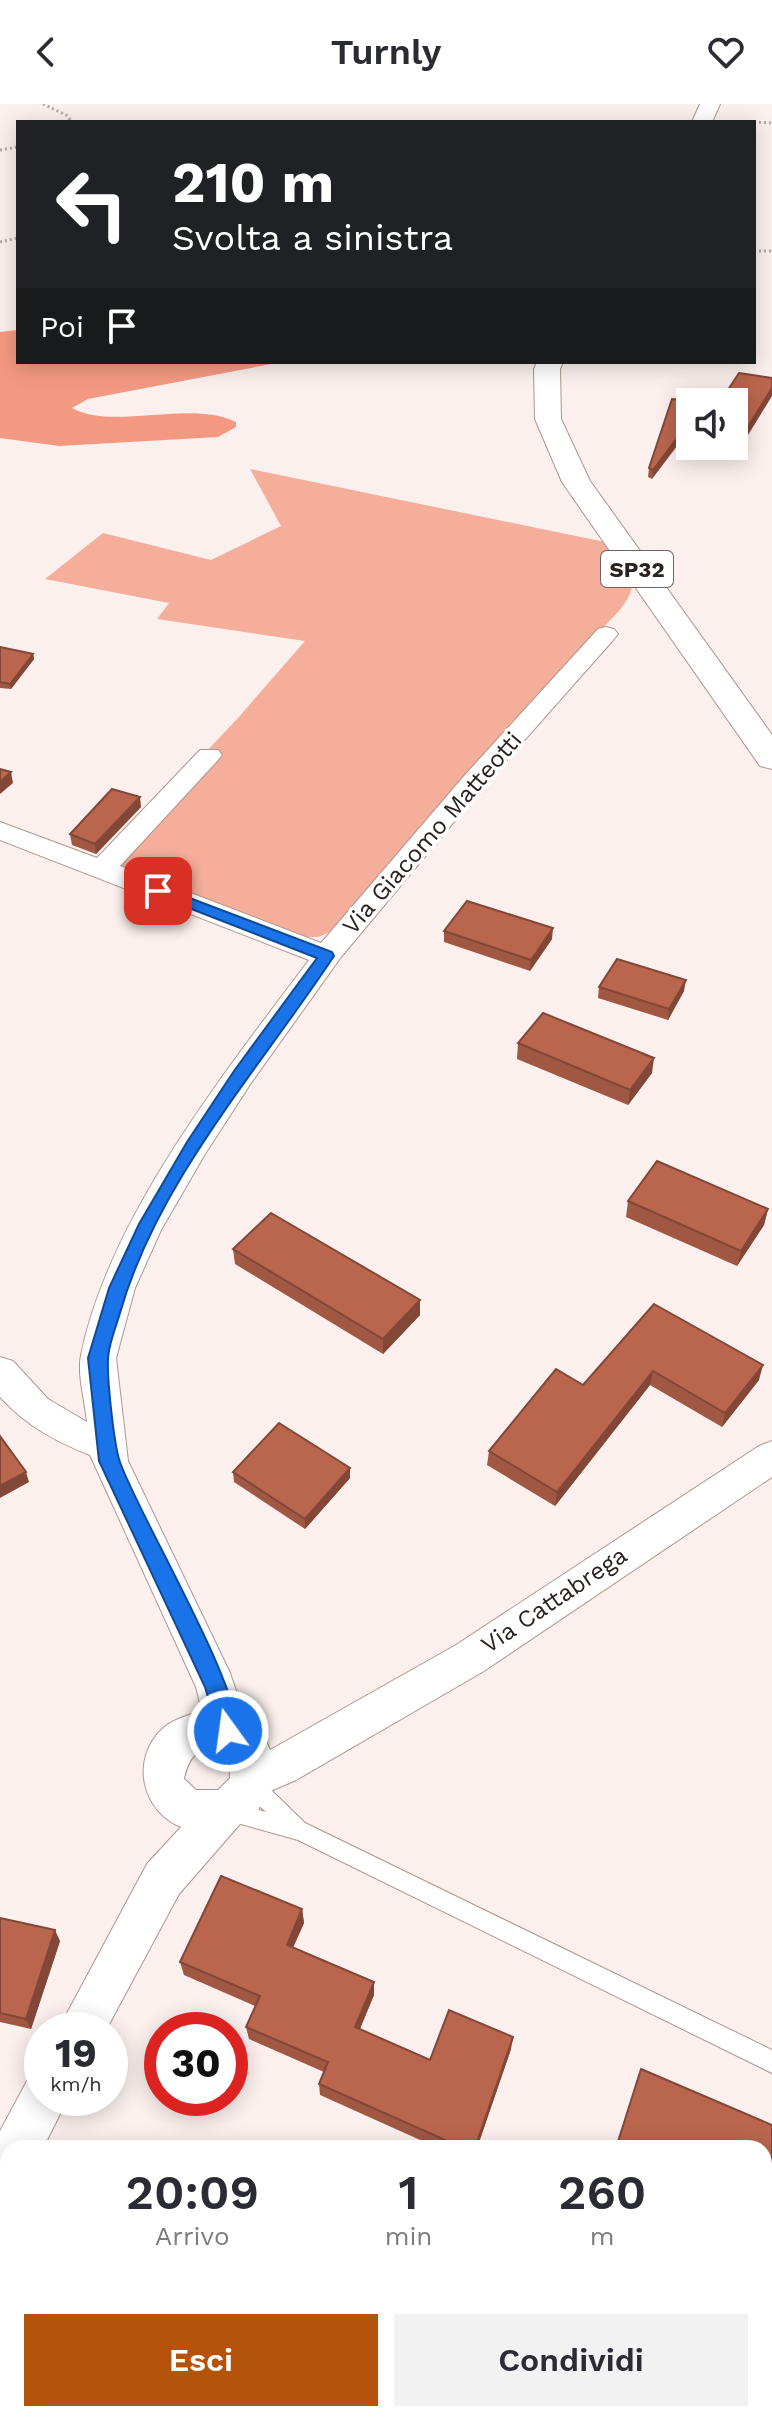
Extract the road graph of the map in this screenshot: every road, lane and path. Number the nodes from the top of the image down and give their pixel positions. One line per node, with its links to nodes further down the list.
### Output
1 (43, 104): 2 (path)
2 (70, 120)
3 (549, 364): 6 (main road, SP32)
4 (606, 634): 9 (street, Via Giacomo Matteotti)
5 (209, 755): 8 (street)
6 (772, 759)
7 (0, 830): 8 (street)
8 (102, 869): 9 (street)
9 (326, 956): 11 (street, Via Giacomo Matteotti)
10 (0, 1371): 11 (street)
11 (107, 1446): 13 (street, Via Giacomo Matteotti)
12 (772, 1457): 15 (street, Via Cattabrega)
13 (196, 1646): 14 (street, Via Giacomo Matteotti); 16 (street, Via Giacomo Matteotti)
14 (234, 1735): 15 (street, Via Cattabrega); 16 (street); 17 (street)
15 (331, 1735): 17 (street, Via Cattabrega)
16 (184, 1737): 18 (street)
17 (253, 1778): 19 (street); 20 (lane)
18 (173, 1799): 19 (street); 21 (street)
19 (225, 1810): 20 (lane); 21 (street)
20 (301, 1831): 23 (lane)
21 (163, 1879): 22 (street)
22 (91, 2012)
23 (772, 2062)
24 (34, 2116): 25 (street)
25 (21, 2140)

